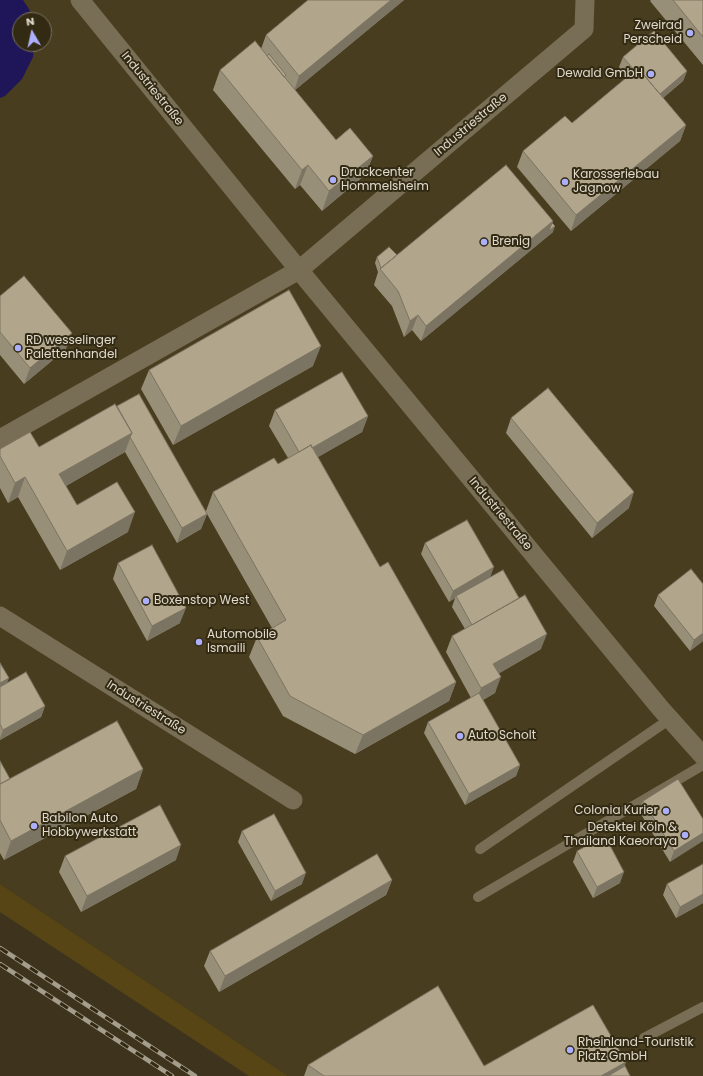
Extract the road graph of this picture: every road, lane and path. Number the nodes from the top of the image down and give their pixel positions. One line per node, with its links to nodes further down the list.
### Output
1 (80, 0): 3 (street, Industriestraße)
2 (584, 0): 3 (street, Industriestraße)
3 (299, 270): 4 (street, Industriestraße); 6 (street, Industriestraße)
4 (0, 439)
5 (0, 616): 9 (street, Industriestraße)
6 (670, 719): 7 (street, Industriestraße); 10 (lane)
7 (703, 756)
8 (703, 765): 11 (lane)
9 (293, 800)
10 (480, 849)
11 (478, 897)
12 (703, 1007): 13 (lane)
13 (644, 1038)

